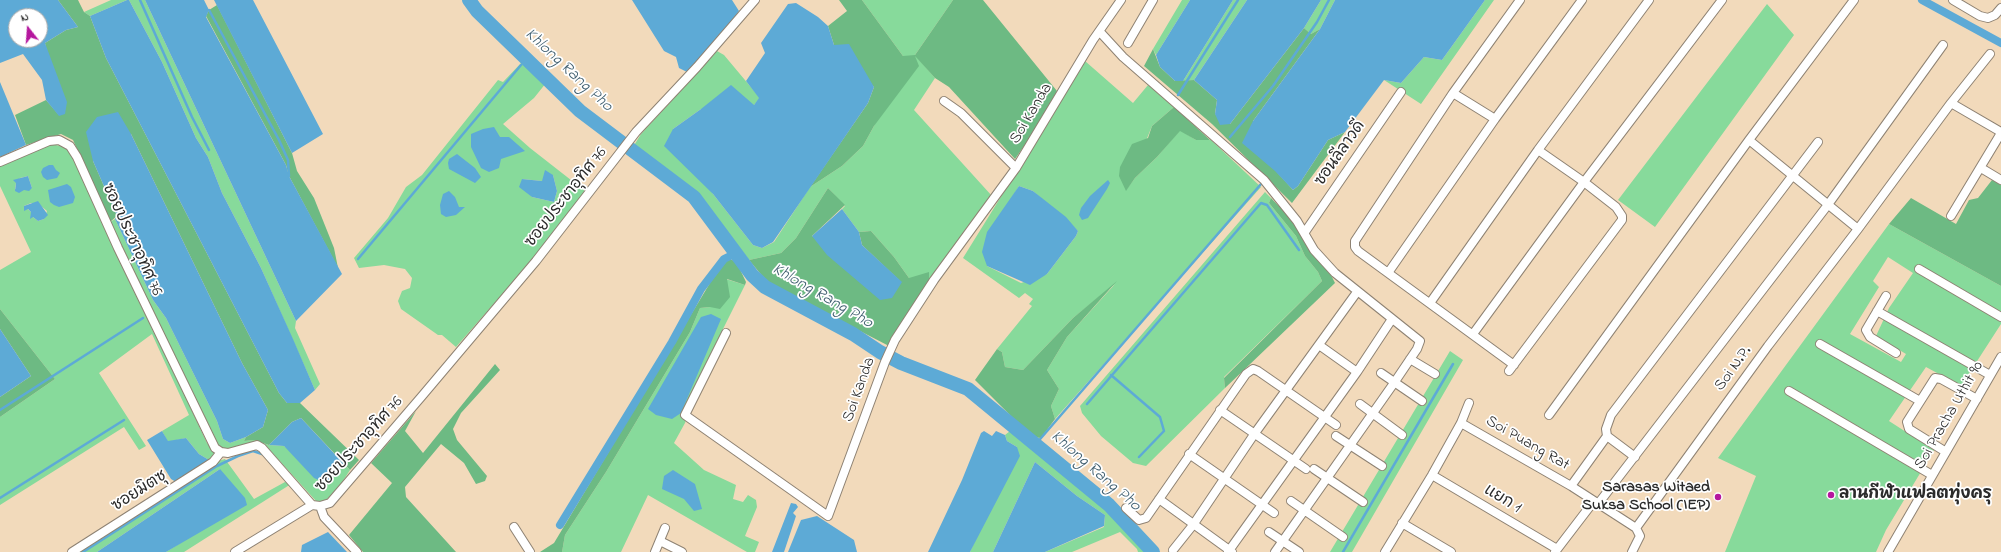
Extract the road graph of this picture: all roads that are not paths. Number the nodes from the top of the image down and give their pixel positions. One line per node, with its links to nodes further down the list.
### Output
1 (755, 0): 88 (street, ซอยประชาอุทิศ 76)
2 (1121, 0): 11 (street, Soi Kanda)
3 (1153, 0): 12 (street)
4 (1520, 0): 16 (street)
5 (1582, 0): 19 (street)
6 (1649, 0): 23 (street)
7 (1722, 0): 29 (street)
8 (1854, 0): 21 (street)
9 (1953, 0): 10 (street)
10 (2001, 8)
11 (1100, 32): 25 (street, Soi Kanda); 33 (street)
12 (1128, 43)
13 (1943, 45): 30 (street)
14 (1990, 54): 18 (street, Soi N.P.)
15 (1401, 92): 33 (street, ซอนลีลาวดี)
16 (1453, 93): 19 (street); 35 (street)
17 (944, 101): 25 (street)
18 (1951, 103): 20 (street); 32 (street, Soi N.P.)
19 (1495, 120): 35 (street)
20 (2001, 133): 26 (street)
21 (1749, 140): 27 (street); 63 (street)
22 (1818, 142): 27 (street)
23 (1538, 150): 29 (street); 38 (street)
24 (0, 162): 72 (street, ซอยประชาอุทิศ 76)
25 (1016, 168): 42 (street, Soi Kanda)
26 (1981, 168): 28 (street); 31 (street)
27 (1793, 176): 30 (street); 70 (street)
28 (2001, 180)
29 (1584, 182): 43 (street); 43 (street)
30 (1827, 206): 32 (street); 75 (street)
31 (1951, 216)
32 (1858, 229): 96 (street, Soi N.P.)
33 (1304, 232): 36 (street)
34 (1919, 269): 40 (street)
35 (1388, 273): 38 (street)
36 (1357, 292): 41 (street); 45 (street)
37 (1886, 296): 39 (street)
38 (1430, 303): 43 (street)
39 (1877, 311): 46 (street); 52 (street)
40 (2001, 317)
41 (1392, 319): 48 (street); 49 (street)
42 (726, 333)
43 (1473, 334)
44 (1820, 344): 58 (street)
45 (1319, 345): 49 (street); 54 (street)
46 (1896, 353)
47 (2001, 357): 52 (street, Soi Pracha Uthit 90)
48 (1410, 359): 51 (street); 53 (street)
49 (1357, 372): 64 (street)
50 (1381, 373): 53 (street)
51 (1435, 374)
52 (1990, 375): 56 (street, Soi Pracha Uthit 90)
53 (1394, 383): 57 (street); 62 (street)
54 (1286, 391): 61 (street); 64 (street); 67 (street)
55 (1789, 391): 79 (street)
56 (1977, 399): 58 (street); 73 (street, Soi Pracha Uthit 90)
57 (1422, 401)
58 (1920, 401): 73 (street)
59 (1469, 403): 65 (street, Soi Puang Rat)
60 (1360, 404): 62 (street)
61 (1220, 410): 67 (street); 74 (street)
62 (1372, 414): 68 (street); 71 (street)
63 (1549, 415)
64 (1324, 417): 66 (street); 76 (street)
65 (1461, 423): 78 (street, Soi Puang Rat); 82 (street, Soi Puang Rat)
66 (1336, 425)
67 (1255, 433): 76 (street); 81 (street)
68 (1402, 435)
69 (1336, 436): 71 (street)
70 (1607, 436): 75 (street); 82 (street)
71 (1350, 445): 77 (street); 80 (street)
72 (221, 452): 88 (street, ซอยประชาอุทิศ 76); 104 (street, ซอยมิตซุ)
73 (1946, 452): 79 (street, Soi Pracha Uthit 90)
74 (1189, 454): 81 (street); 83 (street)
75 (1635, 456): 86 (street)
76 (1292, 460): 80 (street); 87 (street)
77 (1382, 466)
78 (1432, 475): 92 (street, Soi Puang Rat); 103 (street, แยก 1)
79 (1932, 475): 115 (street, Soi Pracha Uthit 90)
80 (1328, 478): 85 (street); 90 (street)
81 (1225, 479): 87 (street); 93 (street)
82 (1572, 486): 86 (street, Soi Puang Rat)
83 (1159, 500): 89 (street); 93 (street)
84 (1291, 501): 90 (street)
85 (1363, 502)
86 (1596, 502): 96 (street, Soi Puang Rat); 103 (street)
87 (1262, 505): 91 (street); 102 (street)
88 (316, 506): 105 (street); 106 (street)
89 (1126, 508)
90 (1304, 511): 98 (street); 100 (street)
91 (1274, 512)
92 (1402, 523): 112 (street, Soi Puang Rat); 113 (street)
93 (1193, 525): 101 (street); 102 (street)
94 (514, 527): 107 (street)
95 (665, 528): 99 (street)
96 (1636, 528): 114 (street)
97 (1269, 532): 100 (street)
98 (1343, 537)
99 (660, 541): 108 (street); 109 (street)
100 (1282, 541): 110 (street); 111 (street)
101 (1173, 550)
102 (1230, 551)
103 (1556, 551)
104 (72, 552)
105 (235, 552)
106 (357, 552)
107 (530, 552)
108 (655, 552)
109 (682, 552)
110 (1275, 552)
111 (1299, 552)
112 (1385, 552)
113 (1451, 552)
114 (1632, 552)
115 (1888, 552)

